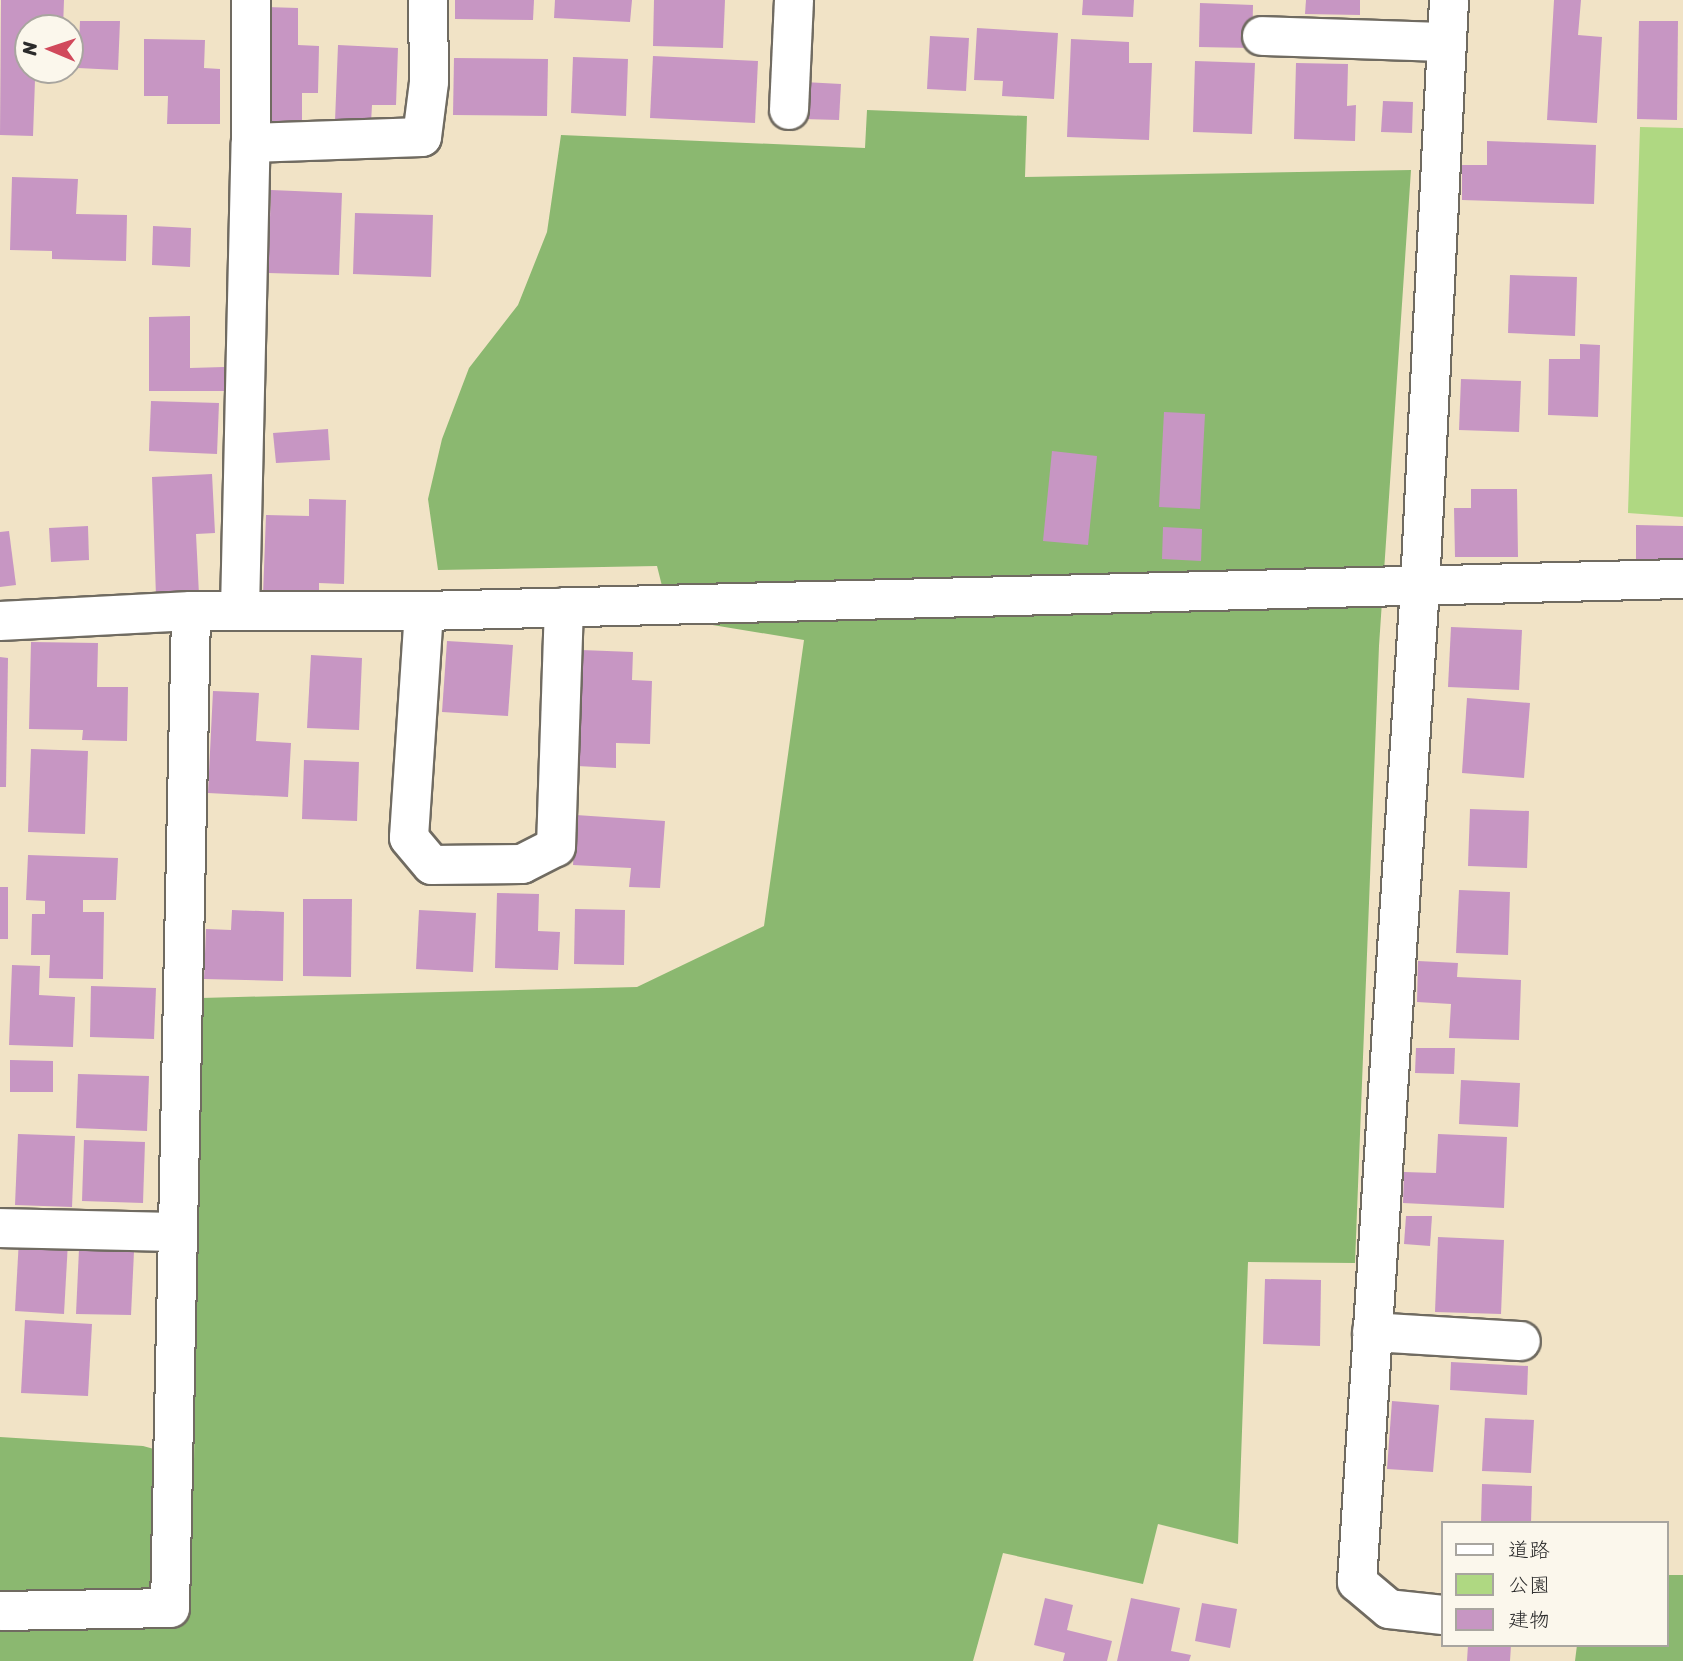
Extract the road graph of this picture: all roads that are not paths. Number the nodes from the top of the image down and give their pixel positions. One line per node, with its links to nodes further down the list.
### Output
1 (251, 0): 8 (street)
2 (428, 0): 8 (street)
3 (794, 0): 7 (street)
4 (1449, 0): 6 (street)
5 (1262, 36): 6 (street)
6 (1446, 42): 10 (street)
7 (789, 110)
8 (251, 143): 12 (street)
9 (1683, 579): 10 (street)
10 (1420, 587): 11 (street); 18 (street)
11 (564, 607): 14 (street); 14 (street)
12 (240, 610): 13 (street); 14 (street)
13 (191, 611): 15 (street); 17 (street)
14 (424, 611)
15 (0, 621)
16 (0, 1228): 17 (street)
17 (177, 1232): 20 (street)
18 (1373, 1332): 19 (street); 21 (street)
19 (1521, 1341)
20 (0, 1611)
21 (1442, 1615)

